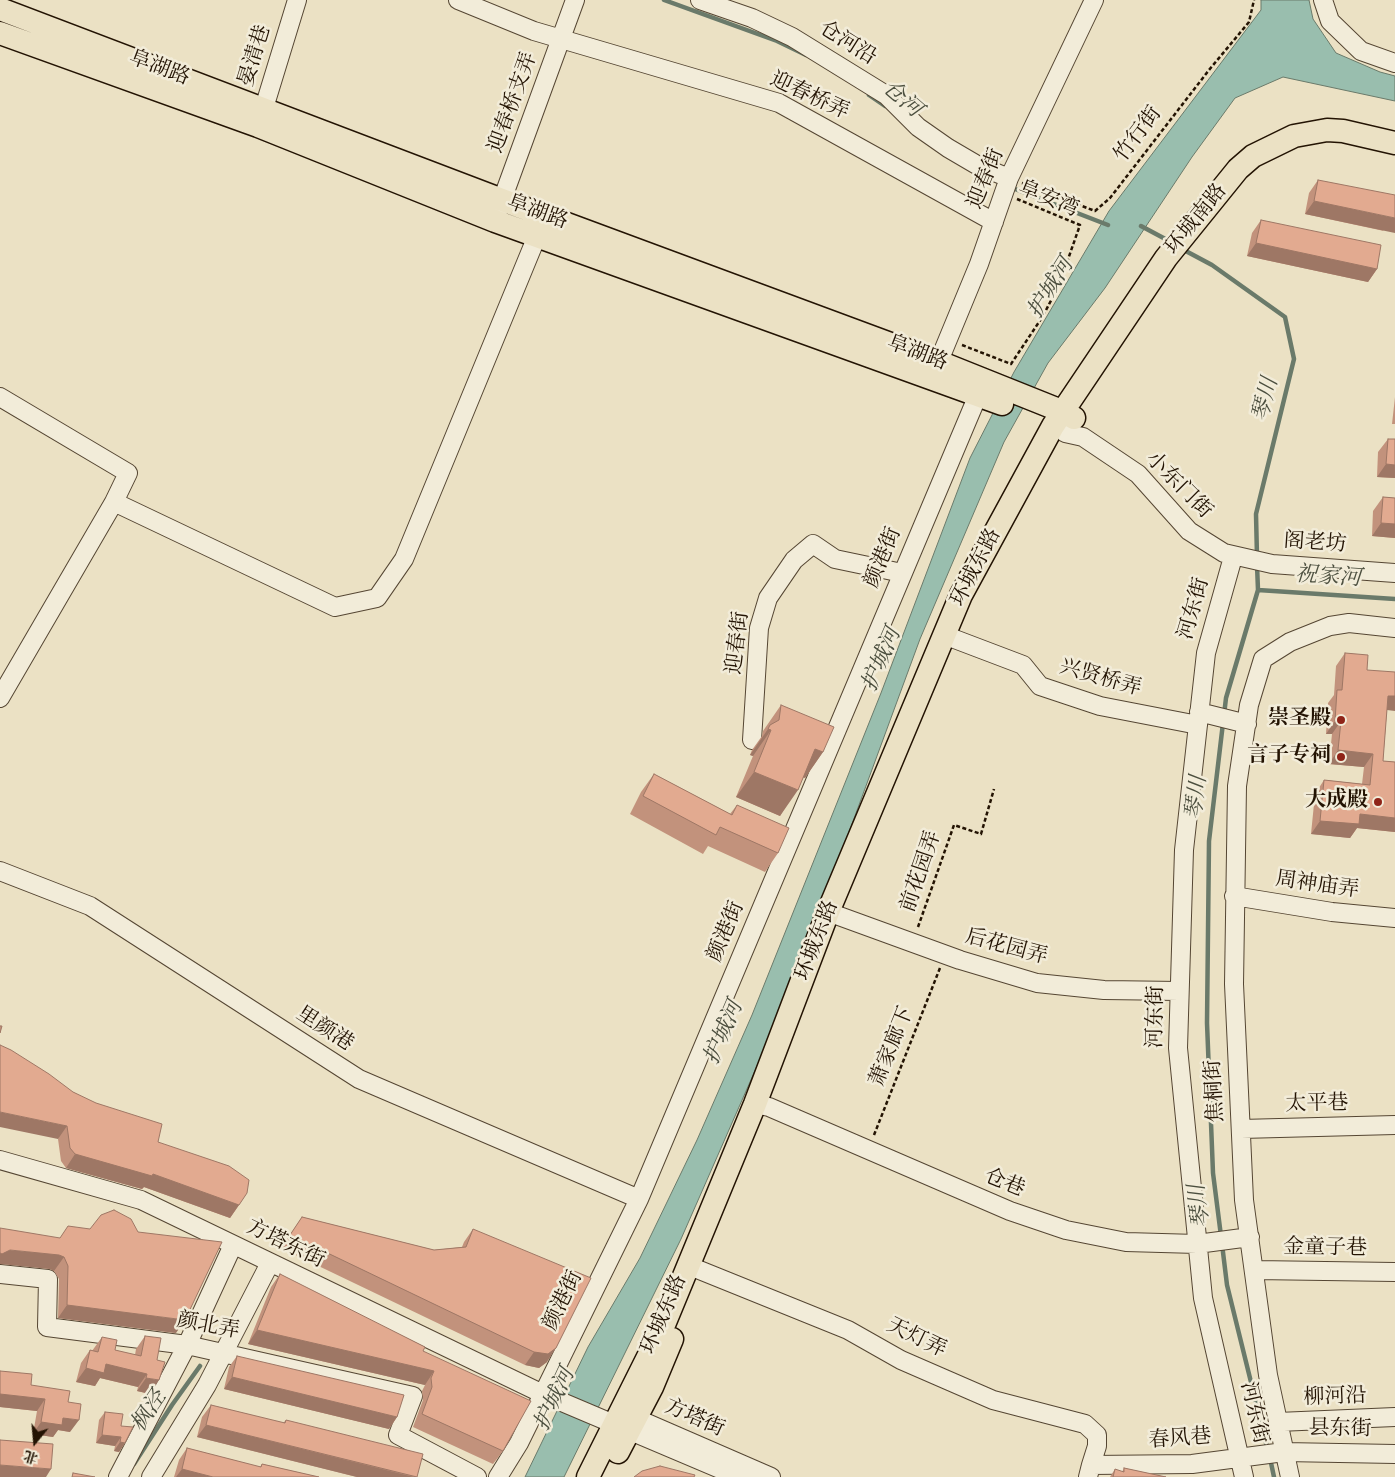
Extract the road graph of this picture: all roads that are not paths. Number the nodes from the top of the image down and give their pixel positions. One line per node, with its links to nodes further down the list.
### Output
1 (297, 0): 11 (street, 晏清巷)
2 (458, 0): 9 (street, 迎春桥弄)
3 (575, 0): 9 (street, 迎春桥支弄)
4 (700, 0): 15 (street, 仓河沿)
5 (1094, 0): 15 (street, 迎春街)
6 (1324, 0): 10 (street)
7 (0, 9): 11 (main road, 阜湖路)
8 (0, 33): 11 (main road, 阜湖路)
9 (562, 39): 14 (street, 迎春桥支弄); 15 (street, 迎春桥弄)
10 (1395, 63)
11 (261, 117): 14 (main road, 阜湖路); 16 (main road, 阜湖路)
12 (1395, 142): 17 (main road, 环城南路)
13 (1395, 151): 17 (main road, 环城南路)
14 (502, 200): 16 (street, 迎春桥支弄); 19 (main road, 阜湖路)
15 (1002, 200): 19 (street, 迎春街)
16 (495, 221): 18 (main road, 阜湖路)
17 (1192, 234): 22 (main road, 环城南路)
18 (537, 236): 19 (main road, 阜湖路); 23 (street)
19 (936, 370): 20 (main road, 阜湖路)
20 (990, 394): 22 (main road, 阜湖路); 25 (street, 颜港街)
21 (0, 397): 23 (street)
22 (1068, 425): 24 (street, 小东门街); 28 (main road, 环城东路)
23 (114, 502): 29 (street)
24 (1240, 558): 26 (street, 阁老坊); 30 (street, 河东街)
25 (902, 573): 32 (street, 迎春街); 42 (street, 颜港街)
26 (1395, 573)
27 (1395, 628): 31 (street, 焦桐街)
28 (951, 637): 30 (street, 兴贤桥弄); 35 (main road, 环城东路)
29 (0, 698)
30 (1199, 719): 31 (street, 兴贤桥弄); 37 (street, 河东街)
31 (1246, 724): 34 (street, 焦桐街)
32 (752, 740)
33 (0, 871): 42 (street, 里颜港)
34 (1234, 896): 36 (street, 周神庙弄); 40 (street, 焦桐街)
35 (836, 915): 37 (street, 后花园弄); 38 (main road, 环城东路)
36 (1395, 918)
37 (1179, 991): 45 (street, 河东街)
38 (762, 1106): 45 (street, 仓巷); 47 (main road, 环城东路)
39 (1395, 1125): 40 (street, 太平巷)
40 (1241, 1129): 43 (street, 焦桐街)
41 (0, 1160): 44 (street, 方塔东街)
42 (639, 1199): 53 (street, 颜港街)
43 (1244, 1238): 45 (street, 仓巷); 48 (street, 焦桐街)
44 (233, 1244): 46 (street, 方塔东街); 51 (street)
45 (1197, 1244): 60 (street, 河东街)
46 (270, 1263): 52 (street); 53 (street, 方塔东街)
47 (694, 1268): 56 (main road, 环城东路); 61 (street, 天灯弄)
48 (1256, 1270): 49 (street, 金童子巷); 57 (street, 焦桐街)
49 (1395, 1272)
50 (0, 1274): 51 (street, 颜北弄)
51 (187, 1345): 52 (street, 颜北弄); 62 (street)
52 (224, 1353): 63 (street); 64 (street, 颜北弄)
53 (543, 1394): 54 (street, 方塔东街); 65 (street, 颜港街)
54 (595, 1410): 56 (street, 方塔街)
55 (1395, 1418): 57 (street, 柳河沿)
56 (625, 1421): 66 (main road, 环城东路); 67 (main road, 环城东路); 68 (street, 方塔街); 69 (street, 方塔街)
57 (1278, 1422): 58 (street, 焦桐街)
58 (1284, 1452): 59 (street, 县东街); 60 (street, 春风巷); 71 (street, 河东街)
59 (1395, 1454)
60 (1240, 1456): 61 (street, 春风巷); 70 (street, 河东街)
61 (1090, 1471)
62 (118, 1477)
63 (151, 1477)
64 (477, 1477)
65 (498, 1477)
66 (588, 1477)
67 (605, 1477)
68 (739, 1477)
69 (771, 1477)
70 (1244, 1477)
71 (1290, 1477)

